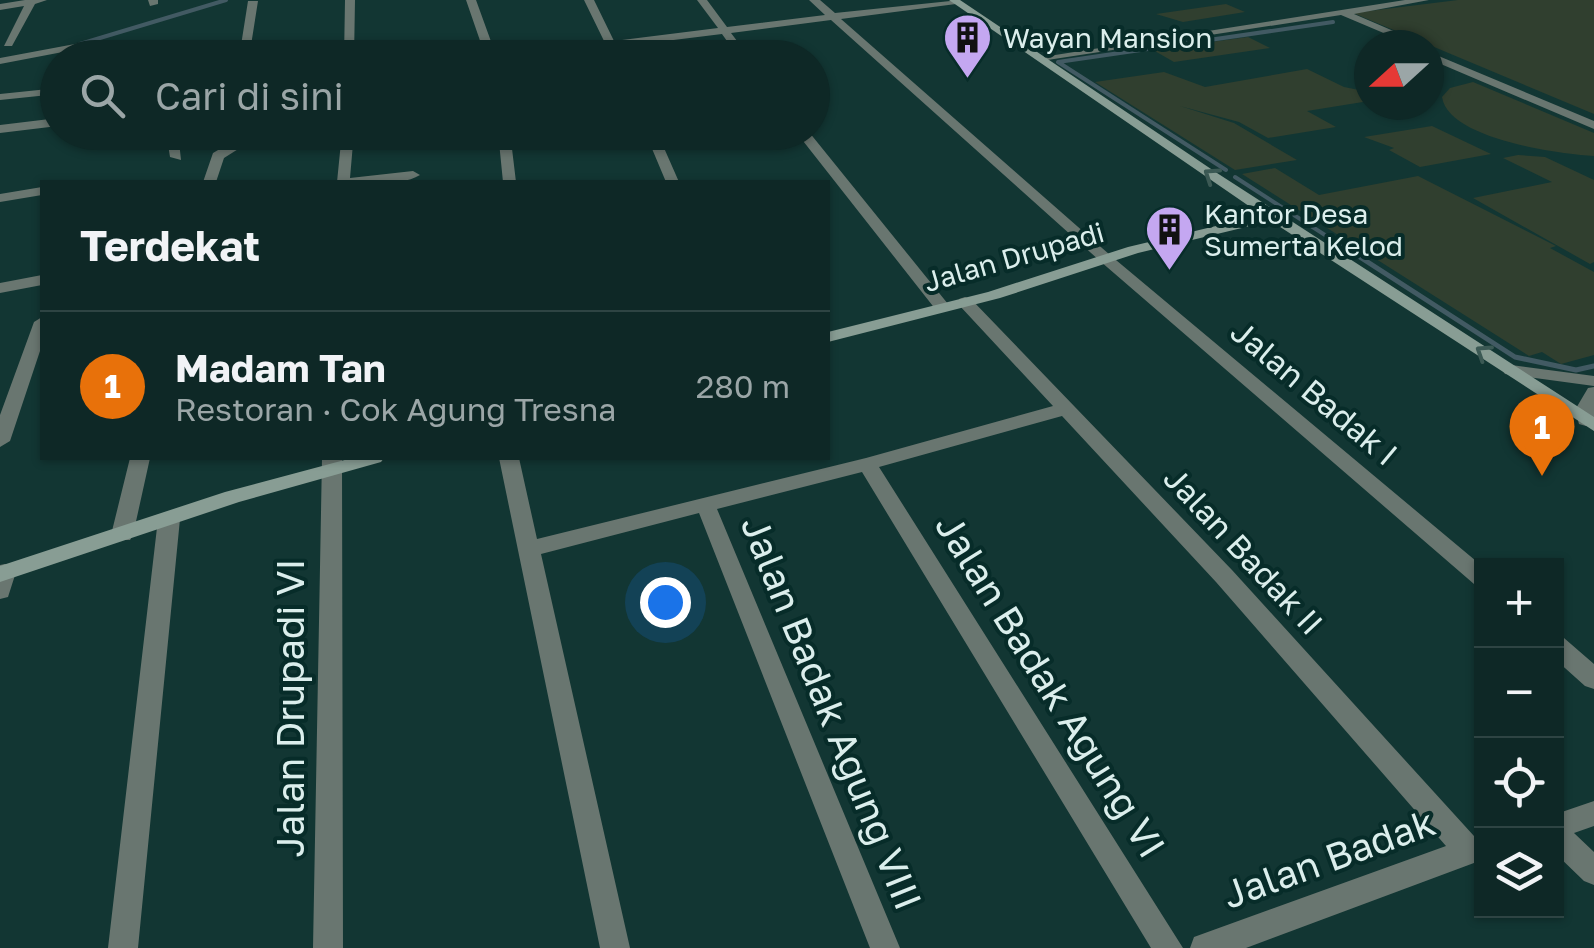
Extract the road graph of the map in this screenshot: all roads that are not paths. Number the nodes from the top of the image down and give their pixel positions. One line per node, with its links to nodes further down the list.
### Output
1 (44, 0): 10 (street)
2 (350, 0): 18 (street)
3 (471, 0): 19 (street)
4 (589, 0): 20 (street)
5 (702, 0): 14 (street)
6 (814, 0): 13 (street, Jalan Badak I)
7 (955, 0): 13 (street); 25 (main road)
8 (1424, 0): 12 (street)
9 (253, 1): 17 (street)
10 (31, 2): 11 (street); 23 (street)
11 (2, 4)
12 (1337, 12): 15 (street); 16 (street); 25 (street)
13 (832, 16): 14 (street); 51 (street, Jalan Badak I)
14 (724, 30): 21 (street); 22 (street)
15 (1375, 30)
16 (1383, 30)
17 (247, 40)
18 (350, 40)
19 (485, 40)
20 (608, 40)
21 (648, 40)
22 (732, 40)
23 (8, 44)
24 (40, 57): 27 (street)
25 (1042, 58): 50 (main road, one-way to 25)
26 (1444, 58): 31 (street)
27 (0, 61)
28 (40, 92): 29 (street)
29 (0, 97)
30 (40, 102): 33 (street)
31 (1594, 121)
32 (40, 124): 33 (street)
33 (22, 126): 34 (street)
34 (0, 129)
35 (175, 150): 41 (street)
36 (227, 150): 43 (street)
37 (346, 150): 44 (street)
38 (506, 150): 46 (street)
39 (658, 150): 47 (street)
40 (817, 150): 54 (street, Jalan Badak II)
41 (176, 158)
42 (413, 175): 45 (street)
43 (211, 180)
44 (343, 180)
45 (369, 180)
46 (510, 180)
47 (672, 180)
48 (40, 191): 49 (street)
49 (0, 198)
50 (1274, 216): 51 (main road, Jalan Drupadi); 58 (main road, one-way to 50)
51 (1105, 258): 54 (main road, Jalan Drupadi); 73 (street, Jalan Badak I)
52 (40, 280): 53 (street)
53 (4, 287): 55 (street)
54 (953, 305): 57 (main road, Jalan Drupadi); 61 (street, Jalan Badak II)
55 (0, 306)
56 (40, 328): 63 (street)
57 (830, 336)
58 (1512, 370): 59 (street); 62 (main road)
59 (1594, 381)
60 (1594, 392): 62 (street)
61 (1065, 408): 68 (street); 80 (street, Jalan Badak II)
62 (1590, 422)
63 (0, 441)
64 (140, 460): 71 (street)
65 (357, 460): 67 (main road)
66 (509, 460): 72 (street)
67 (332, 463): 70 (main road); 84 (street, Jalan Drupadi VI)
68 (867, 464): 69 (street); 87 (street, Jalan Badak Agung VI)
69 (706, 506): 72 (street); 86 (street, Jalan Badak Agung VIII)
70 (169, 519): 71 (main road); 83 (street)
71 (122, 535): 74 (main road)
72 (529, 550): 85 (street)
73 (1474, 571)
74 (2, 579)
75 (1559, 648): 76 (street)
76 (1594, 679)
77 (1594, 814): 78 (street)
78 (1563, 828)
79 (1564, 839): 82 (street)
80 (1474, 847)
81 (1474, 848): 88 (street, Jalan Badak)
82 (1594, 870)
83 (123, 948)
84 (328, 948)
85 (616, 948)
86 (886, 948)
87 (1168, 948)
88 (1205, 948)

